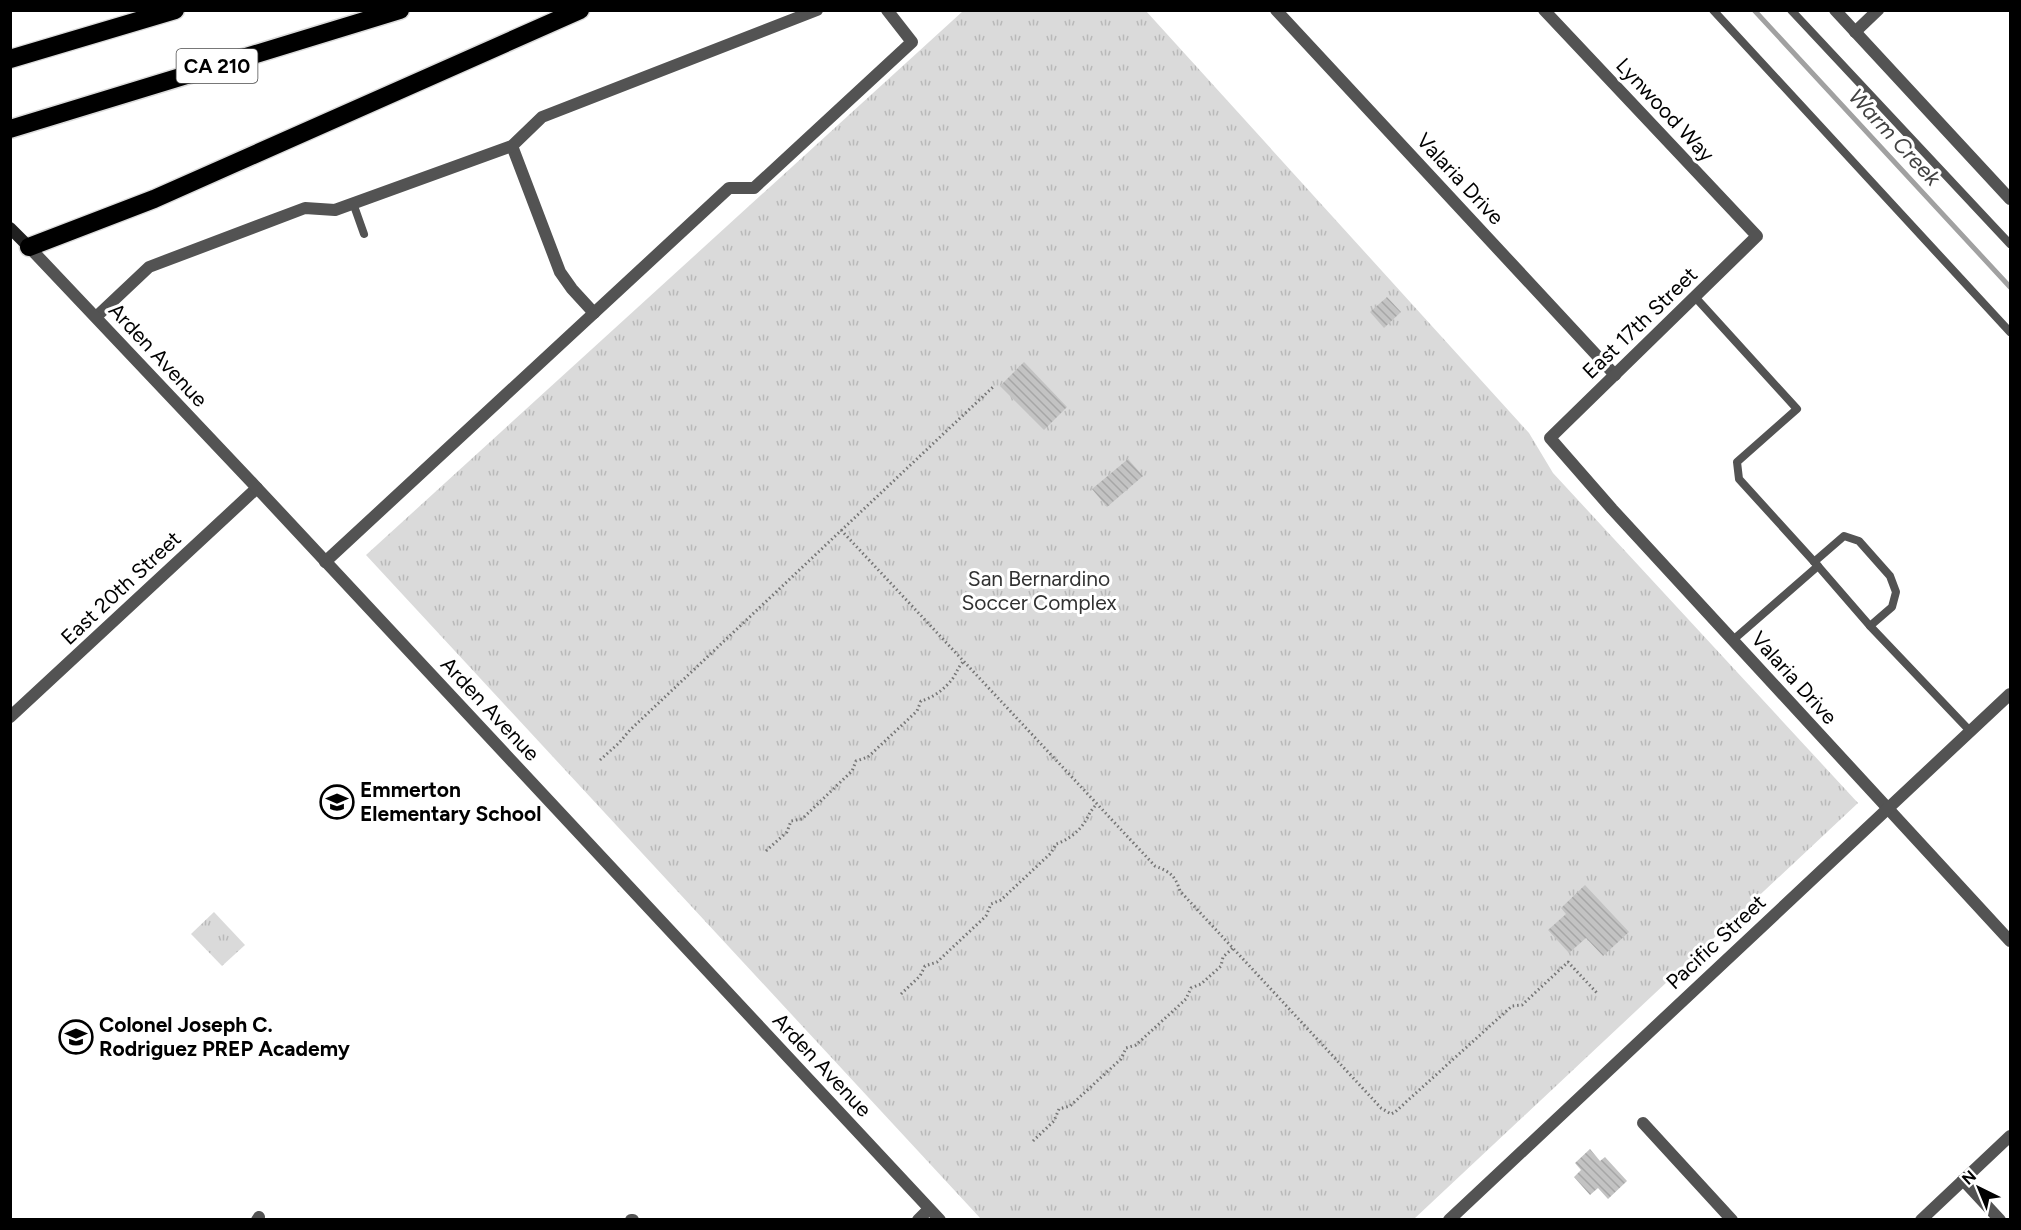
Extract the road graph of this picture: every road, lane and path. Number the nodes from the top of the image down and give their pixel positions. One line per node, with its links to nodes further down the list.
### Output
1 (175, 10): 13 (highway)
2 (400, 10): 14 (highway, CA 210)
3 (580, 10): 22 (highway)
4 (817, 10): 15 (street)
5 (887, 10): 24 (street)
6 (1276, 10): 27 (street, Valaria Drive)
7 (1544, 10): 20 (street, Lynwood Way)
8 (1713, 10): 26 (lane)
9 (1791, 10): 21 (lane)
10 (1835, 10): 12 (street)
11 (1878, 10): 12 (street)
12 (1855, 32): 16 (street)
13 (10, 59)
14 (10, 129)
15 (512, 146): 17 (street); 24 (street)
16 (2010, 199)
17 (353, 203): 19 (lane); 25 (street)
18 (10, 228): 22 (main road, Arden Avenue)
19 (364, 234)
20 (1757, 236): 23 (street, East 17th Street)
21 (2010, 244)
22 (29, 247): 25 (street, Arden Avenue)
23 (1695, 297): 27 (street, East 17th Street); 33 (lane)
24 (594, 313): 32 (street)
25 (96, 317): 30 (street, Arden Avenue)
26 (2010, 332)
27 (1615, 375): 29 (street, East 17th Street)
28 (993, 387): 31 (path)
29 (1550, 438): 35 (street, Valaria Drive)
30 (257, 488): 32 (street, Arden Avenue); 38 (street, East 20th Street)
31 (841, 530): 36 (path); 40 (path)
32 (326, 562): 52 (street, Arden Avenue)
33 (1816, 564): 34 (lane); 34 (lane); 35 (lane)
34 (1870, 626): 39 (lane)
35 (1733, 640): 42 (street, Valaria Drive)
36 (964, 662): 41 (path); 43 (path)
37 (2010, 694): 39 (street, Pacific Street)
38 (10, 717)
39 (1970, 731): 42 (street, Pacific Street)
40 (600, 760)
41 (1097, 804): 45 (path); 47 (path)
42 (1887, 809): 44 (street, Valaria Drive); 55 (street, Pacific Street)
43 (766, 852)
44 (2010, 941)
45 (1233, 948): 46 (path); 50 (path)
46 (1597, 993)
47 (901, 994)
48 (1643, 1123): 56 (street)
49 (2010, 1136): 51 (street)
50 (1033, 1141)
51 (1963, 1180): 57 (street); 58 (street)
52 (929, 1209): 53 (street); 54 (street, Arden Avenue)
53 (918, 1220)
54 (940, 1220)
55 (1449, 1220)
56 (1732, 1220)
57 (1921, 1220)
58 (2000, 1220)

